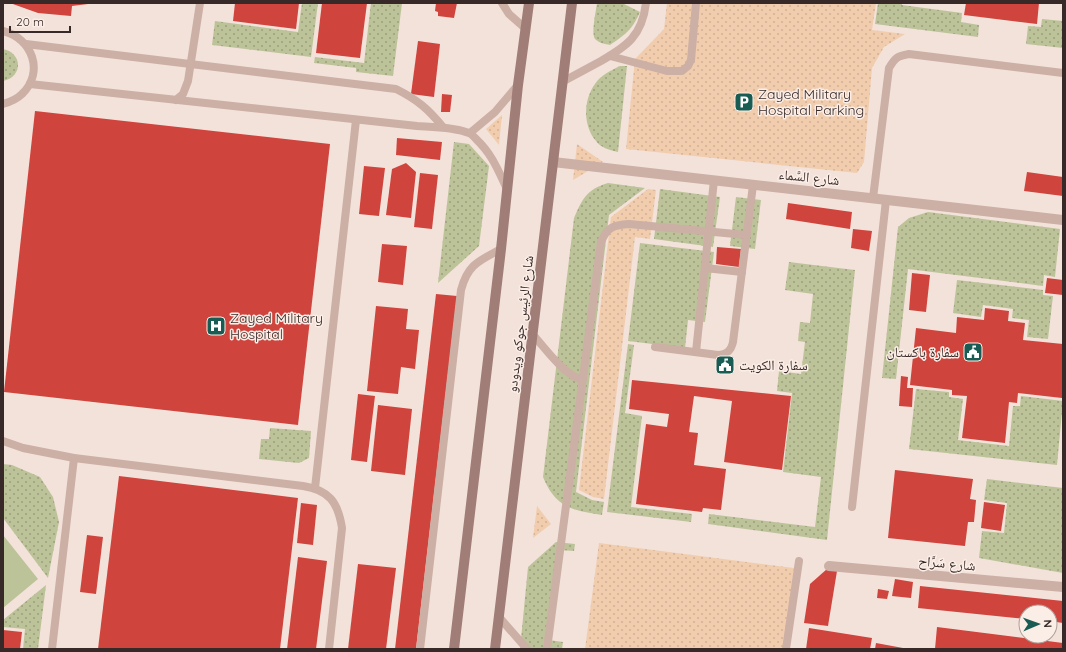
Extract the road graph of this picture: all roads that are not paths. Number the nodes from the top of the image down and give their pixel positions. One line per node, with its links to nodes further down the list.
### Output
1 (200, 3): 11 (lane)
2 (502, 3): 7 (lane)
3 (529, 3): 7 (street, شارع الرئيس جوكو ويدودو)
4 (572, 3): 13 (street, شارع الرئيس جوكو ويدودو)
5 (646, 3): 10 (lane)
6 (696, 3): 10 (lane)
7 (526, 29): 15 (street, شارع الرئيس جوكو ويدودو)
8 (3, 31): 9 (lane)
9 (26, 44): 11 (lane); 14 (lane)
10 (610, 56): 13 (lane)
11 (192, 64): 16 (lane); 19 (lane)
12 (1063, 73): 25 (lane)
13 (562, 82): 21 (street, شارع الرئيس جوكو ويدودو)
14 (30, 84): 16 (lane); 17 (lane)
15 (518, 85): 20 (lane); 24 (street, شارع الرئيس جوكو ويدودو)
16 (176, 100): 18 (lane)
17 (3, 104)
18 (356, 120): 19 (lane); 39 (lane)
19 (443, 127): 20 (lane)
20 (470, 133): 24 (lane)
21 (553, 162): 22 (street, شارع السَّماء); 33 (street, شارع الرئيس جوكو ويدودو)
22 (714, 180): 23 (street, شارع السَّماء); 28 (lane)
23 (753, 185): 25 (street, شارع السَّماء); 29 (lane)
24 (507, 189): 30 (street, شارع الرئيس جوكو ويدودو)
25 (872, 198): 26 (street, شارع السَّماء)
26 (886, 200): 27 (street, شارع السَّماء); 40 (lane)
27 (1063, 220)
28 (709, 231): 29 (lane); 31 (lane); 36 (lane)
29 (746, 236): 32 (lane)
30 (501, 249): 47 (lane); 48 (street, شارع الرئيس جوكو ويدودو)
31 (705, 268): 32 (lane); 35 (lane)
32 (742, 272): 35 (lane)
33 (533, 335): 36 (lane); 44 (street, شارع الرئيس جوكو ويدودو)
34 (655, 347): 35 (lane)
35 (696, 352)
36 (582, 380): 51 (lane)
37 (3, 441): 38 (lane)
38 (74, 458): 39 (lane); 45 (lane)
39 (315, 488): 46 (lane)
40 (852, 507)
41 (799, 561): 52 (lane)
42 (829, 566): 43 (street, شارع سَرَّاح)
43 (1063, 587)
44 (499, 617): 49 (street, شارع الرئيس جوكو ويدودو); 50 (lane)
45 (52, 649)
46 (330, 649)
47 (420, 649)
48 (454, 649)
49 (495, 649)
50 (527, 649)
51 (547, 649)
52 (786, 649)

